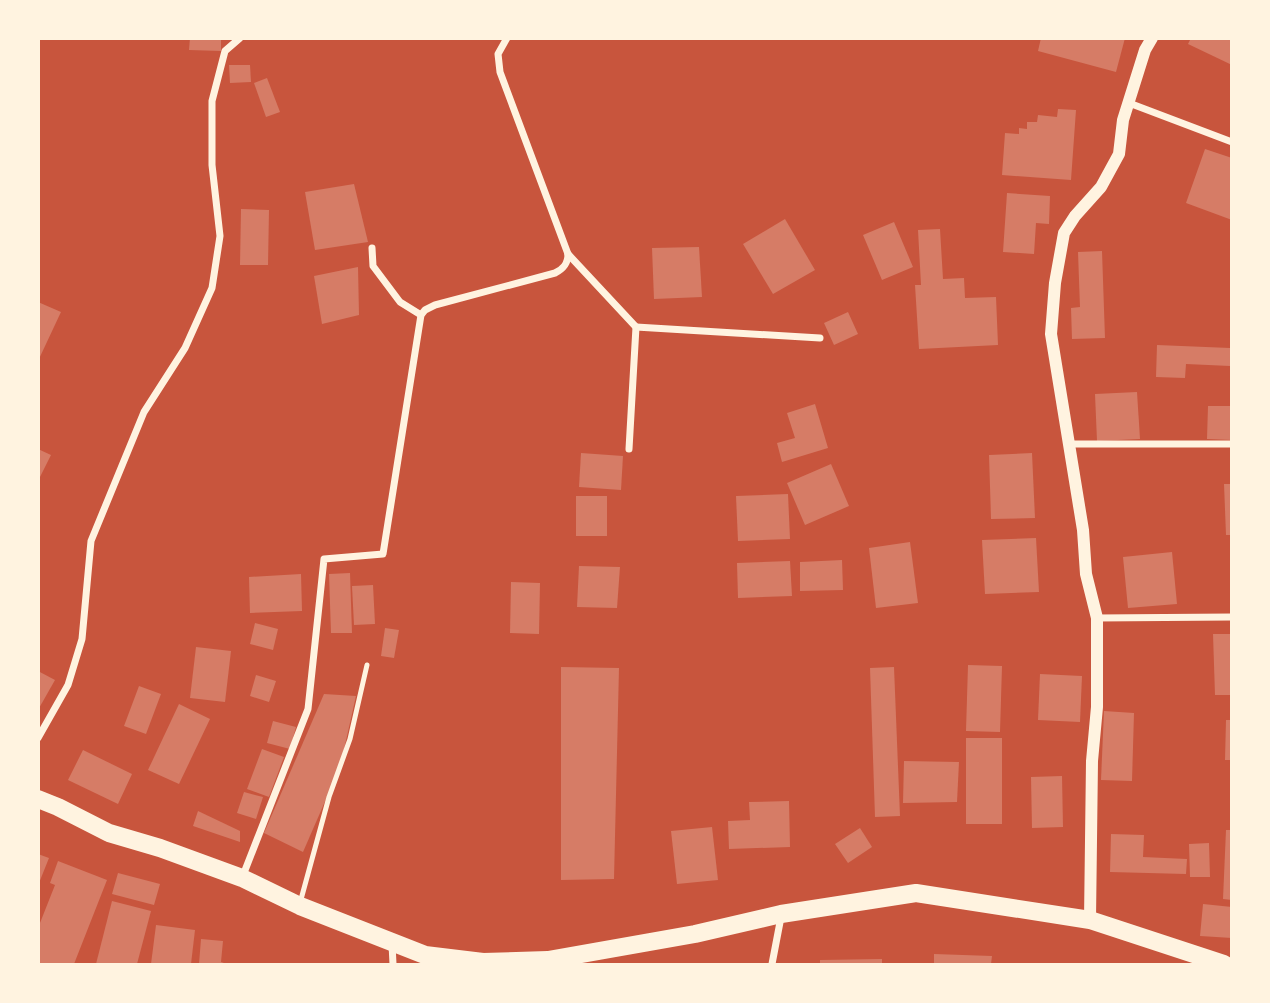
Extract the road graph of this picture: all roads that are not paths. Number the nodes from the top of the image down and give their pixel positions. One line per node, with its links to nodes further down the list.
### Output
1 (240, 38): 17 (street)
2 (507, 38): 7 (street)
3 (1152, 38): 4 (street)
4 (1129, 103): 5 (street); 11 (street)
5 (1231, 142)
6 (372, 248): 8 (street)
7 (568, 254): 8 (street); 9 (street)
8 (421, 315): 19 (street)
9 (636, 327): 10 (street); 13 (street)
10 (820, 338)
11 (1068, 444): 12 (street); 15 (street)
12 (1231, 444)
13 (629, 449)
14 (1231, 617): 15 (street)
15 (1097, 618): 22 (street)
16 (367, 665): 20 (lane)
17 (38, 738)
18 (38, 799): 19 (main road)
19 (242, 878): 20 (main road)
20 (300, 906): 23 (main road)
21 (781, 914): 22 (main road); 23 (main road); 25 (street)
22 (1090, 920): 26 (main road)
23 (393, 944): 24 (street)
24 (393, 964)
25 (772, 964)
26 (1224, 964)

